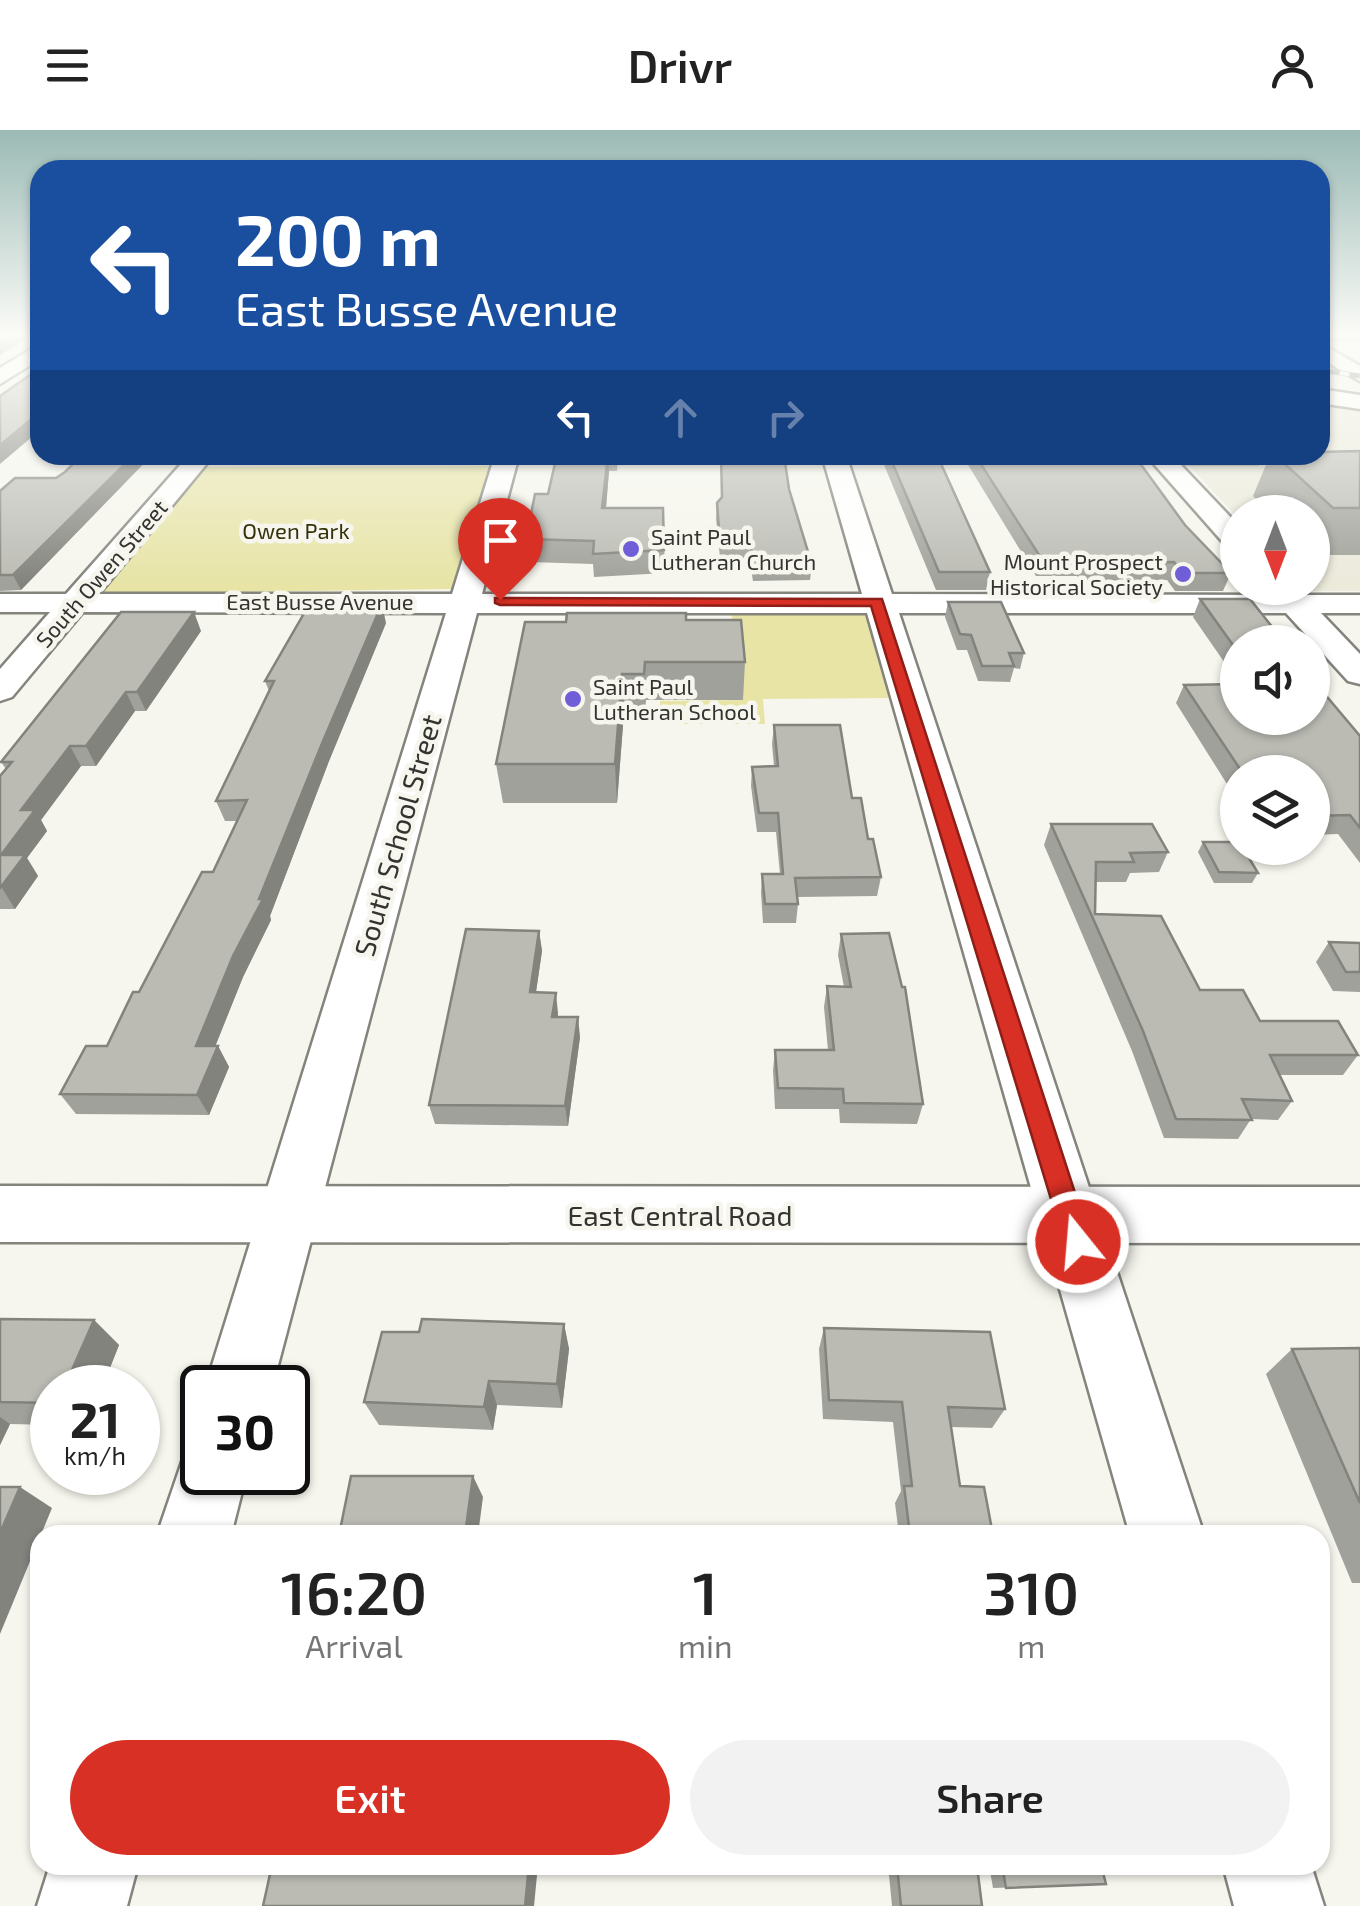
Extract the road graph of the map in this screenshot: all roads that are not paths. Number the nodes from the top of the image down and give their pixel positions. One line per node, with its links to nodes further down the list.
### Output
1 (193, 465): 11 (street, South Owen Street)
2 (504, 465): 7 (street, South School Street)
3 (837, 465): 9 (street)
4 (1166, 465): 5 (street)
5 (1220, 523)
6 (1220, 596): 9 (street, East Busse Avenue)
7 (464, 600): 9 (street, East Busse Avenue); 11 (street, East Busse Avenue); 19 (street, South School Street)
8 (1330, 600): 12 (street, East Busse Avenue)
9 (877, 602): 17 (street)
10 (0, 603): 11 (street, East Busse Avenue)
11 (74, 603): 15 (street, South Owen Street)
12 (1360, 604)
13 (1297, 605): 14 (street)
14 (1360, 674)
15 (0, 690)
16 (0, 1214): 19 (main road, East Central Road)
17 (1069, 1214): 18 (main road, East Central Road); 19 (main road, East Central Road); 23 (street)
18 (1360, 1215)
19 (290, 1216): 20 (street, South School Street)
20 (245, 1365)
21 (205, 1495): 22 (street)
22 (197, 1525)
23 (1163, 1525)
24 (91, 1875): 26 (street)
25 (1270, 1875): 27 (street)
26 (82, 1906)
27 (1279, 1906)

